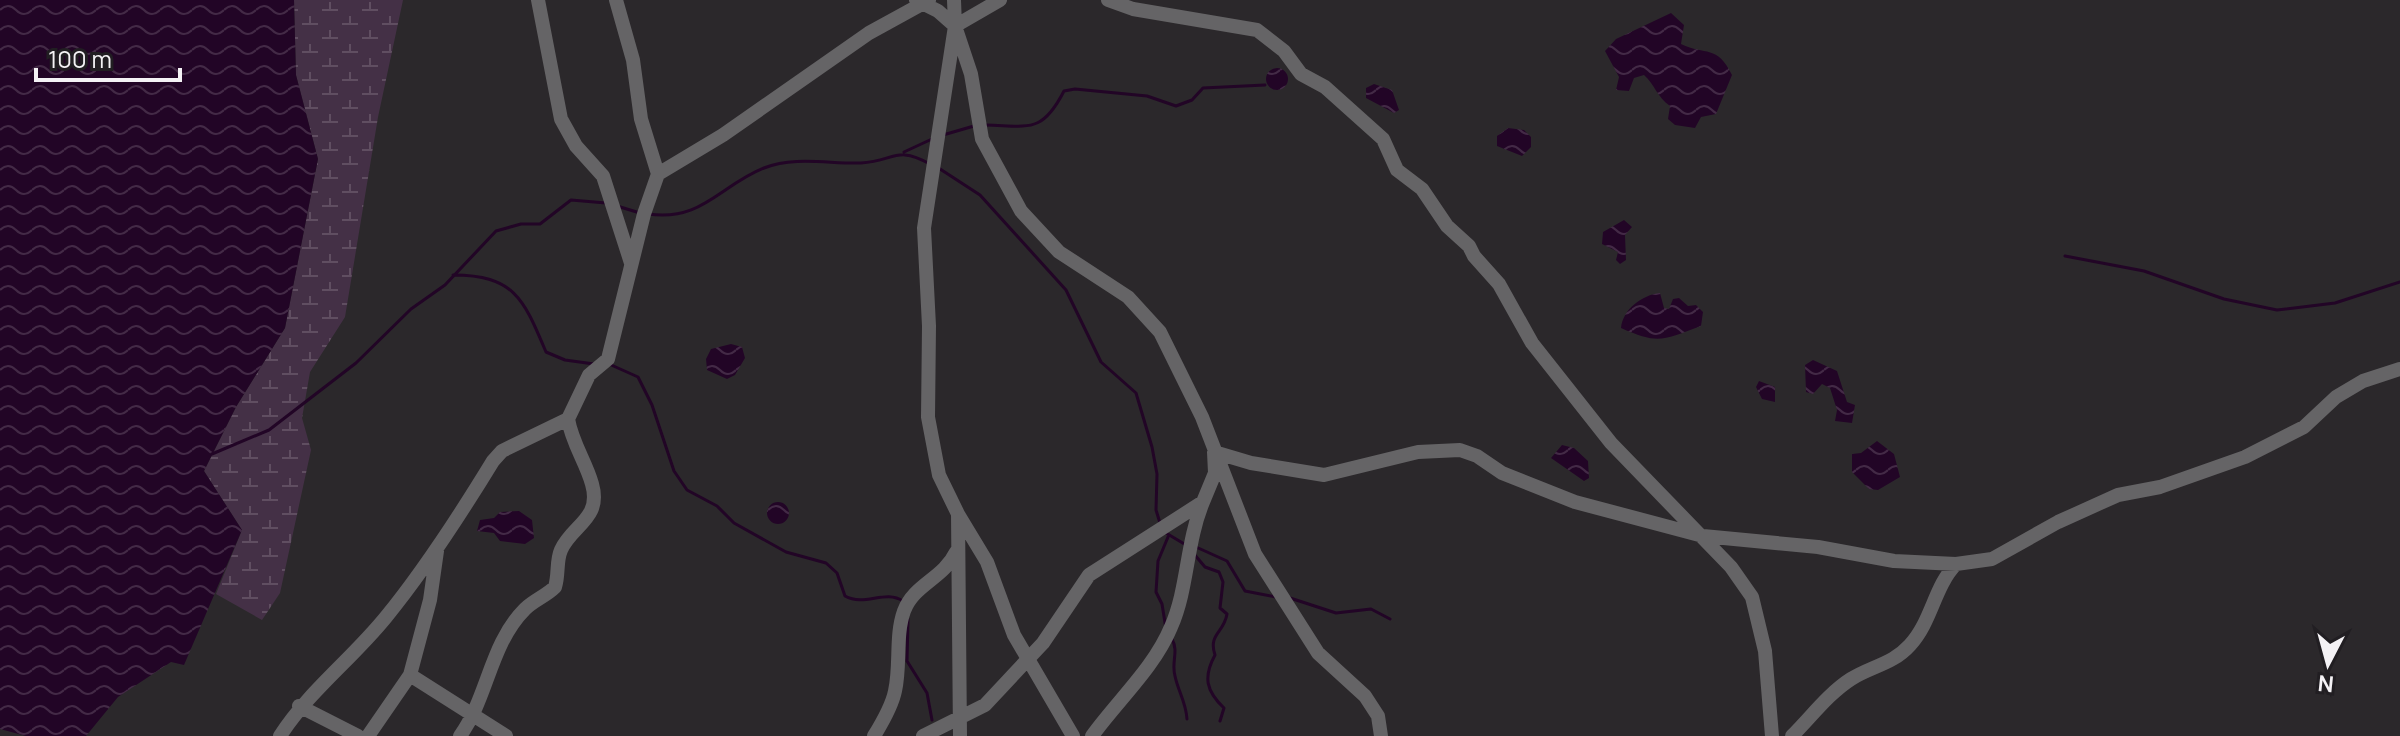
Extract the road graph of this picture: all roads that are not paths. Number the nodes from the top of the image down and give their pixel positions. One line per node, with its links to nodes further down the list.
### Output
1 (538, 0): 9 (street)
2 (616, 0): 8 (street)
3 (954, 0): 7 (street)
4 (1000, 0): 7 (street)
5 (1108, 0): 15 (street)
6 (923, 2): 7 (street); 8 (street)
7 (955, 26): 12 (street); 14 (street)
8 (658, 174): 9 (street)
9 (632, 267): 11 (street)
10 (2400, 369): 18 (street)
11 (568, 419): 17 (street); 22 (street)
12 (1214, 452): 13 (street); 15 (street); 34 (street)
13 (1203, 502): 19 (street); 33 (street)
14 (958, 514): 16 (street); 19 (street)
15 (1703, 536): 18 (street); 35 (street)
16 (958, 547): 23 (street); 29 (street)
17 (437, 549): 20 (street); 21 (street)
18 (1956, 564): 36 (street)
19 (1028, 661): 23 (street); 32 (street)
20 (410, 675): 22 (street); 26 (street)
21 (299, 706): 24 (street); 25 (street)
22 (475, 716): 27 (street); 28 (street)
23 (960, 719): 30 (street); 31 (street)
24 (280, 736)
25 (358, 736)
26 (368, 736)
27 (460, 736)
28 (506, 736)
29 (874, 736)
30 (923, 736)
31 (960, 736)
32 (1073, 736)
33 (1092, 736)
34 (1381, 736)
35 (1772, 736)
36 (1792, 736)

